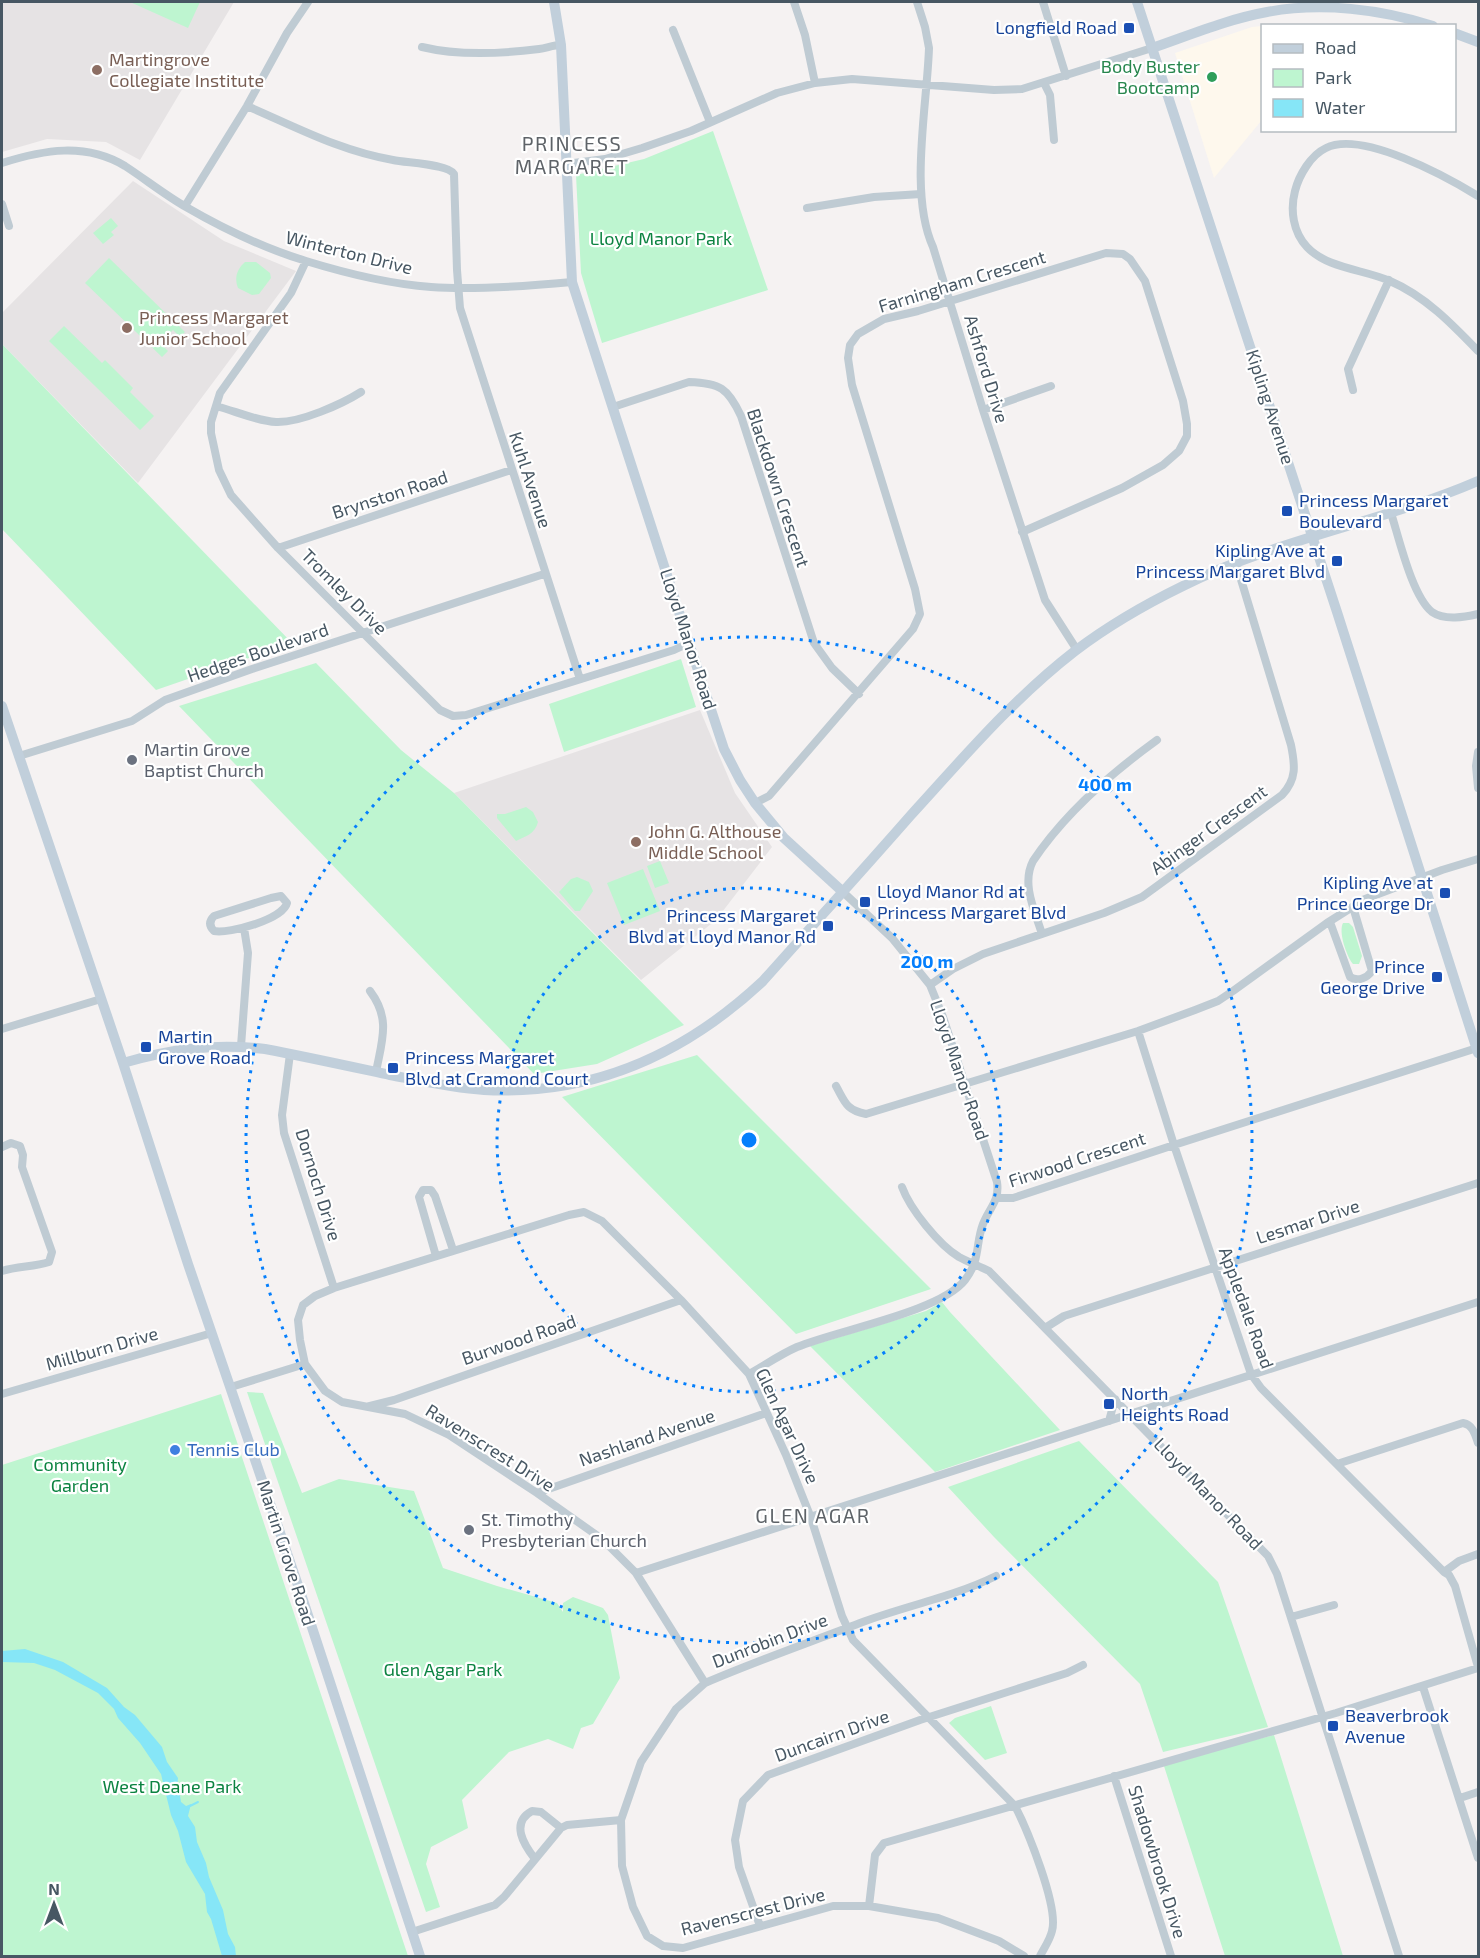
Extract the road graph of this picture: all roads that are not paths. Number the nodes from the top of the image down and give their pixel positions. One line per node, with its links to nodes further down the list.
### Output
1 (308, 2): 18 (street)
2 (554, 2): 11 (street, Lloyd Manor Road)
3 (794, 2): 15 (street)
4 (917, 2): 17 (street, Ashford Drive)
5 (1043, 2): 14 (street)
6 (1137, 2): 13 (street, Kipling Avenue)
7 (1423, 24): 13 (street)
8 (674, 30): 19 (street)
9 (1456, 33): 10 (street)
10 (1479, 42)
11 (561, 45): 12 (street); 22 (street, Lloyd Manor Road)
12 (422, 47)
13 (1152, 48): 14 (street); 45 (street, Kipling Avenue)
14 (1066, 76): 16 (street)
15 (815, 83): 17 (street); 19 (street)
16 (1044, 83): 17 (street); 20 (street)
17 (927, 84): 23 (street, Ashford Drive)
18 (247, 106): 26 (street); 32 (street, Kuhl Avenue)
19 (710, 122): 22 (street)
20 (1054, 140)
21 (2, 163): 26 (street, Winterton Drive)
22 (566, 164): 31 (street, Lloyd Manor Road)
23 (921, 194): 27 (street); 33 (street, Ashford Drive)
24 (1479, 196): 30 (street)
25 (2, 204): 28 (street)
26 (185, 206): 29 (street, Winterton Drive)
27 (807, 208)
28 (9, 226)
29 (306, 261): 32 (street, Winterton Drive); 38 (street, Tromley Drive)
30 (1389, 280): 34 (street); 36 (street)
31 (572, 282): 32 (street, Winterton Drive); 39 (street, Lloyd Manor Road)
32 (458, 288): 41 (street, Kuhl Avenue)
33 (949, 302): 40 (street, Ashford Drive); 44 (street, Farningham Crescent); 54 (street, Farningham Crescent)
34 (1479, 351)
35 (1051, 386): 40 (street)
36 (1353, 390)
37 (361, 392): 38 (street)
38 (216, 406): 46 (street, Tromley Drive)
39 (613, 407): 51 (street, Lloyd Manor Road); 54 (street, Blackdown Crescent)
40 (983, 411): 44 (street, Ashford Drive)
41 (511, 470): 46 (street, Brynston Road); 48 (street, Kuhl Avenue)
42 (1479, 481): 43 (street)
43 (1391, 513): 45 (street); 49 (street)
44 (1022, 532): 52 (street, Ashford Drive)
45 (1313, 537): 47 (street); 62 (street, Kipling Avenue)
46 (278, 548): 50 (street, Tromley Drive)
47 (1236, 563): 52 (street); 67 (street, Abinger Crescent)
48 (544, 574): 50 (street, Hedges Boulevard); 53 (street, Kuhl Avenue)
49 (1479, 614)
50 (362, 632): 53 (street, Tromley Drive); 58 (street, Hedges Boulevard)
51 (689, 643): 53 (street, Tromley Drive); 60 (street, Lloyd Manor Road)
52 (1077, 650): 63 (street)
53 (580, 679)
54 (859, 694): 60 (street, Farningham Crescent)
55 (2, 706): 58 (street, Martin Grove Road)
56 (1157, 740): 67 (street)
57 (1479, 752): 59 (street)
58 (19, 756): 70 (street, Martin Grove Road)
59 (1479, 788)
60 (755, 803): 63 (street, Lloyd Manor Road)
61 (1479, 860): 62 (street)
62 (1422, 878): 64 (street); 74 (street, Kipling Avenue)
63 (843, 892): 68 (street, Lloyd Manor Road); 77 (street)
64 (1353, 907): 65 (street); 65 (street)
65 (1330, 922): 72 (street)
66 (244, 928): 66 (street); 73 (street)
67 (1042, 934): 68 (street, Abinger Crescent)
68 (930, 986): 78 (street, Lloyd Manor Road)
69 (370, 991): 77 (street)
70 (101, 999): 71 (street); 76 (street, Martin Grove Road)
71 (2, 1029)
72 (1138, 1031): 78 (street); 80 (street, Appledale Road)
73 (241, 1046): 75 (street); 76 (street)
74 (1478, 1051): 80 (street, Firwood Crescent)
75 (290, 1054): 77 (street); 90 (street, Dornoch Drive)
76 (123, 1063): 94 (street, Martin Grove Road)
77 (376, 1072)
78 (964, 1083): 79 (street); 84 (street, Lloyd Manor Road)
79 (836, 1086)
80 (1174, 1144): 84 (street, Firwood Crescent); 88 (street, Appledale Road)
81 (2, 1147): 89 (street)
82 (1479, 1183): 88 (street, Lesmar Drive)
83 (902, 1187): 87 (street, Lloyd Manor Road)
84 (997, 1198): 87 (street, Firwood Crescent)
85 (453, 1250): 86 (street, Glen Agar Drive); 86 (street); 91 (street, Glen Agar Drive)
86 (436, 1256): 90 (street, Glen Agar Drive)
87 (975, 1264): 93 (street, Lloyd Manor Road); 96 (street, Firwood Crescent)
88 (1216, 1267): 93 (street, Lesmar Drive); 97 (street, Appledale Road)
89 (2, 1271)
90 (334, 1288): 95 (street, Glen Agar Drive)
91 (681, 1300): 96 (street, Glen Agar Drive); 101 (street, Burwood Road)
92 (1479, 1302): 97 (street)
93 (1045, 1328): 100 (street, Lloyd Manor Road)
94 (212, 1333): 98 (street, Martin Grove Road); 99 (street, Millburn Drive)
95 (305, 1364): 98 (street); 101 (street, Ravenscrest Drive)
96 (749, 1374): 102 (street, Glen Agar Drive)
97 (1251, 1374): 103 (street); 106 (street, Appledale Road)
98 (231, 1387): 132 (street, Martin Grove Road)
99 (2, 1394)
100 (1115, 1399): 103 (street, Lloyd Manor Road); 104 (street)
101 (366, 1407): 107 (street, Ravenscrest Drive)
102 (766, 1413): 107 (street, Nashland Avenue); 108 (street, Glen Agar Drive)
103 (1129, 1413): 104 (street); 114 (street, Lloyd Manor Road)
104 (1108, 1421): 108 (street)
105 (1479, 1443): 106 (street)
106 (1337, 1464): 110 (street, Appledale Road)
107 (537, 1493): 111 (street, Ravenscrest Drive)
108 (811, 1518): 111 (street); 115 (street, Glen Agar Drive)
109 (1479, 1554): 110 (street)
110 (1444, 1572): 117 (street, Appledale Road)
111 (636, 1573): 118 (street, Ravenscrest Drive)
112 (996, 1576): 115 (street, Dunrobin Drive)
113 (1334, 1605): 114 (street)
114 (1291, 1617): 120 (street, Lloyd Manor Road)
115 (847, 1629): 118 (street, Dunrobin Drive); 121 (street, Glen Agar Drive)
116 (1083, 1665): 121 (street, Duncairn Drive)
117 (1479, 1668): 119 (street)
118 (705, 1683): 126 (street, Ravenscrest Drive)
119 (1423, 1687): 120 (street); 124 (street)
120 (1322, 1716): 122 (street); 137 (street, Lloyd Manor Road)
121 (927, 1718): 125 (street, Glen Agar Drive); 131 (street, Duncairn Drive)
122 (1114, 1776): 125 (street); 136 (street, Shadowbrook Drive)
123 (1479, 1792): 124 (street)
124 (1460, 1798): 128 (street)
125 (1015, 1806): 130 (street); 135 (street, Glen Agar Drive)
126 (621, 1820): 127 (street); 131 (street, Ravenscrest Drive)
127 (561, 1828): 129 (street); 129 (street)
128 (1479, 1858)
129 (535, 1859): 132 (street)
130 (869, 1906): 131 (street, Ravenscrest Drive); 134 (street, Ravenscrest Drive)
131 (760, 1926)
132 (412, 1932): 133 (street, Martin Grove Road)
133 (420, 1956)
134 (1024, 1956)
135 (1040, 1956)
136 (1171, 1956)
137 (1399, 1956)

